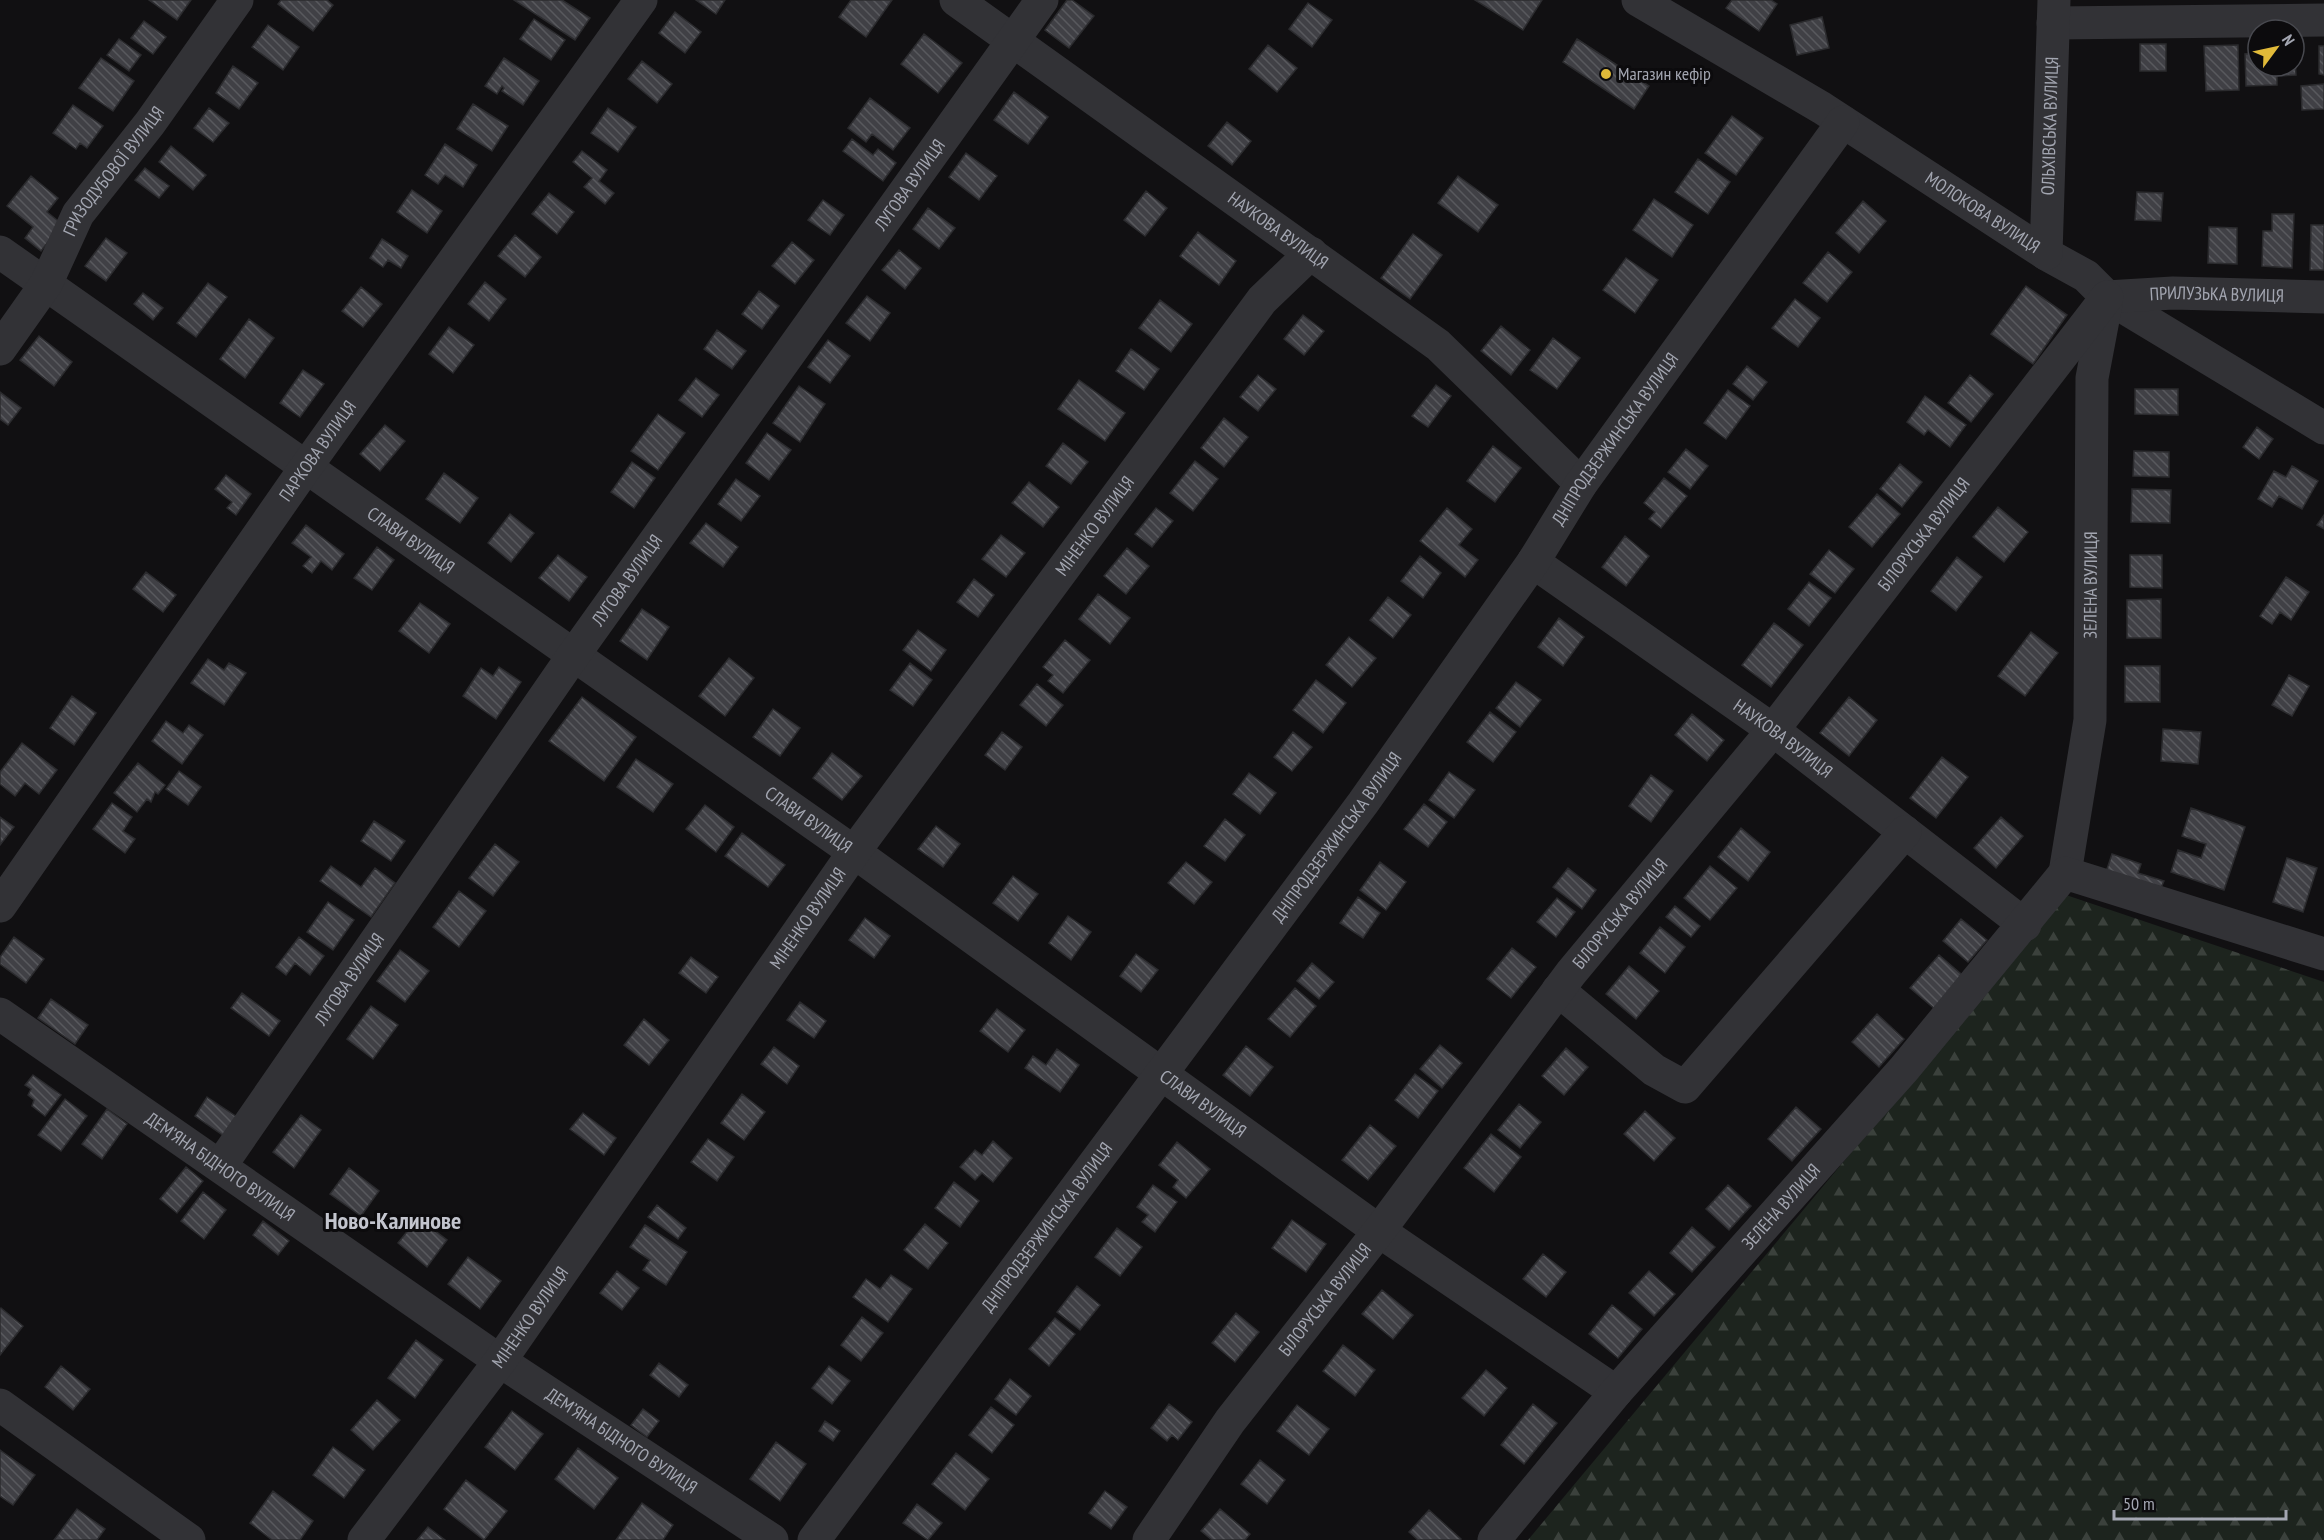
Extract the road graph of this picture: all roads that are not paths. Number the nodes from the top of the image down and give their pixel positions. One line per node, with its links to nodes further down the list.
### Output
1 (237, 0): 13 (street, ГРИЗОДУБОВОЇ ВУЛИЦЯ)
2 (641, 0): 18 (street, ПАРКОВА ВУЛИЦЯ)
3 (956, 0): 8 (street, НАУКОВА ВУЛИЦЯ)
4 (1042, 0): 8 (street, ЛУГОВА ВУЛИЦЯ)
5 (1638, 0): 9 (street, МОЛОКОВА ВУЛИЦЯ)
6 (2053, 12): 7 (street); 12 (street, ОЛЬХІВСЬКА ВУЛИЦЯ)
7 (2324, 20)
8 (1013, 40): 11 (street, НАУКОВА ВУЛИЦЯ); 21 (street, ЛУГОВА ВУЛИЦЯ)
9 (1843, 122): 12 (street, МОЛОКОВА ВУЛИЦЯ); 19 (street, ДНІПРОДЗЕРЖИНСЬКА ВУЛИЦЯ)
10 (0, 252): 13 (street, СЛАВИ ВУЛИЦЯ)
11 (1311, 253): 19 (street, НАУКОВА ВУЛИЦЯ); 24 (street, МІНЕНКО ВУЛИЦЯ)
12 (2046, 254): 14 (street, МОЛОКОВА ВУЛИЦЯ)
13 (46, 285): 16 (street, ГРИЗОДУБОВОЇ ВУЛИЦЯ); 18 (street, СЛАВИ ВУЛИЦЯ)
14 (2108, 297): 15 (street, ПРИЛУЗЬКА ВУЛИЦЯ); 17 (street, МОЛОКОВА ВУЛИЦЯ); 22 (street, БІЛОРУСЬКА ВУЛИЦЯ); 25 (street, ЗЕЛЕНА ВУЛИЦЯ)
15 (2324, 297)
16 (0, 349)
17 (2324, 428)
18 (306, 468): 21 (street, СЛАВИ ВУЛИЦЯ); 26 (street, ПАРКОВА ВУЛИЦЯ)
19 (1581, 484): 20 (street, ДНІПРОДЗЕРЖИНСЬКА ВУЛИЦЯ)
20 (1533, 562): 22 (street, НАУКОВА ВУЛИЦЯ); 31 (street, ДНІПРОДЗЕРЖИНСЬКА ВУЛИЦЯ)
21 (573, 656): 24 (street, СЛАВИ ВУЛИЦЯ); 32 (street, ЛУГОВА ВУЛИЦЯ)
22 (1773, 730): 23 (street, НАУКОВА ВУЛИЦЯ); 29 (street, БІЛОРУСЬКА ВУЛИЦЯ)
23 (1905, 832): 27 (street, НАУКОВА ВУЛИЦЯ); 29 (street)
24 (854, 852): 31 (street, СЛАВИ ВУЛИЦЯ); 34 (street, МІНЕНКО ВУЛИЦЯ)
25 (2065, 873): 27 (street, ЗЕЛЕНА ВУЛИЦЯ); 28 (street)
26 (0, 906)
27 (2025, 925): 35 (street, ЗЕЛЕНА ВУЛИЦЯ)
28 (2324, 954)
29 (1558, 990): 33 (street, БІЛОРУСЬКА ВУЛИЦЯ)
30 (0, 1014): 32 (street, ДЕМ’ЯНА БІДНОГО ВУЛИЦЯ)
31 (1160, 1074): 33 (street, СЛАВИ ВУЛИЦЯ); 40 (street, ДНІПРОДЗЕРЖИНСЬКА ВУЛИЦЯ)
32 (221, 1165): 34 (street, ДЕМ’ЯНА БІДНОГО ВУЛИЦЯ)
33 (1379, 1231): 35 (street, СЛАВИ ВУЛИЦЯ); 41 (street, БІЛОРУСЬКА ВУЛИЦЯ)
34 (500, 1361): 38 (street, МІНЕНКО ВУЛИЦЯ); 39 (street, ДЕМ’ЯНА БІДНОГО ВУЛИЦЯ)
35 (1616, 1392): 42 (street, ЗЕЛЕНА ВУЛИЦЯ)
36 (0, 1405): 37 (street)
37 (189, 1540)
38 (364, 1540)
39 (772, 1540)
40 (814, 1540)
41 (1149, 1540)
42 (1494, 1540)

